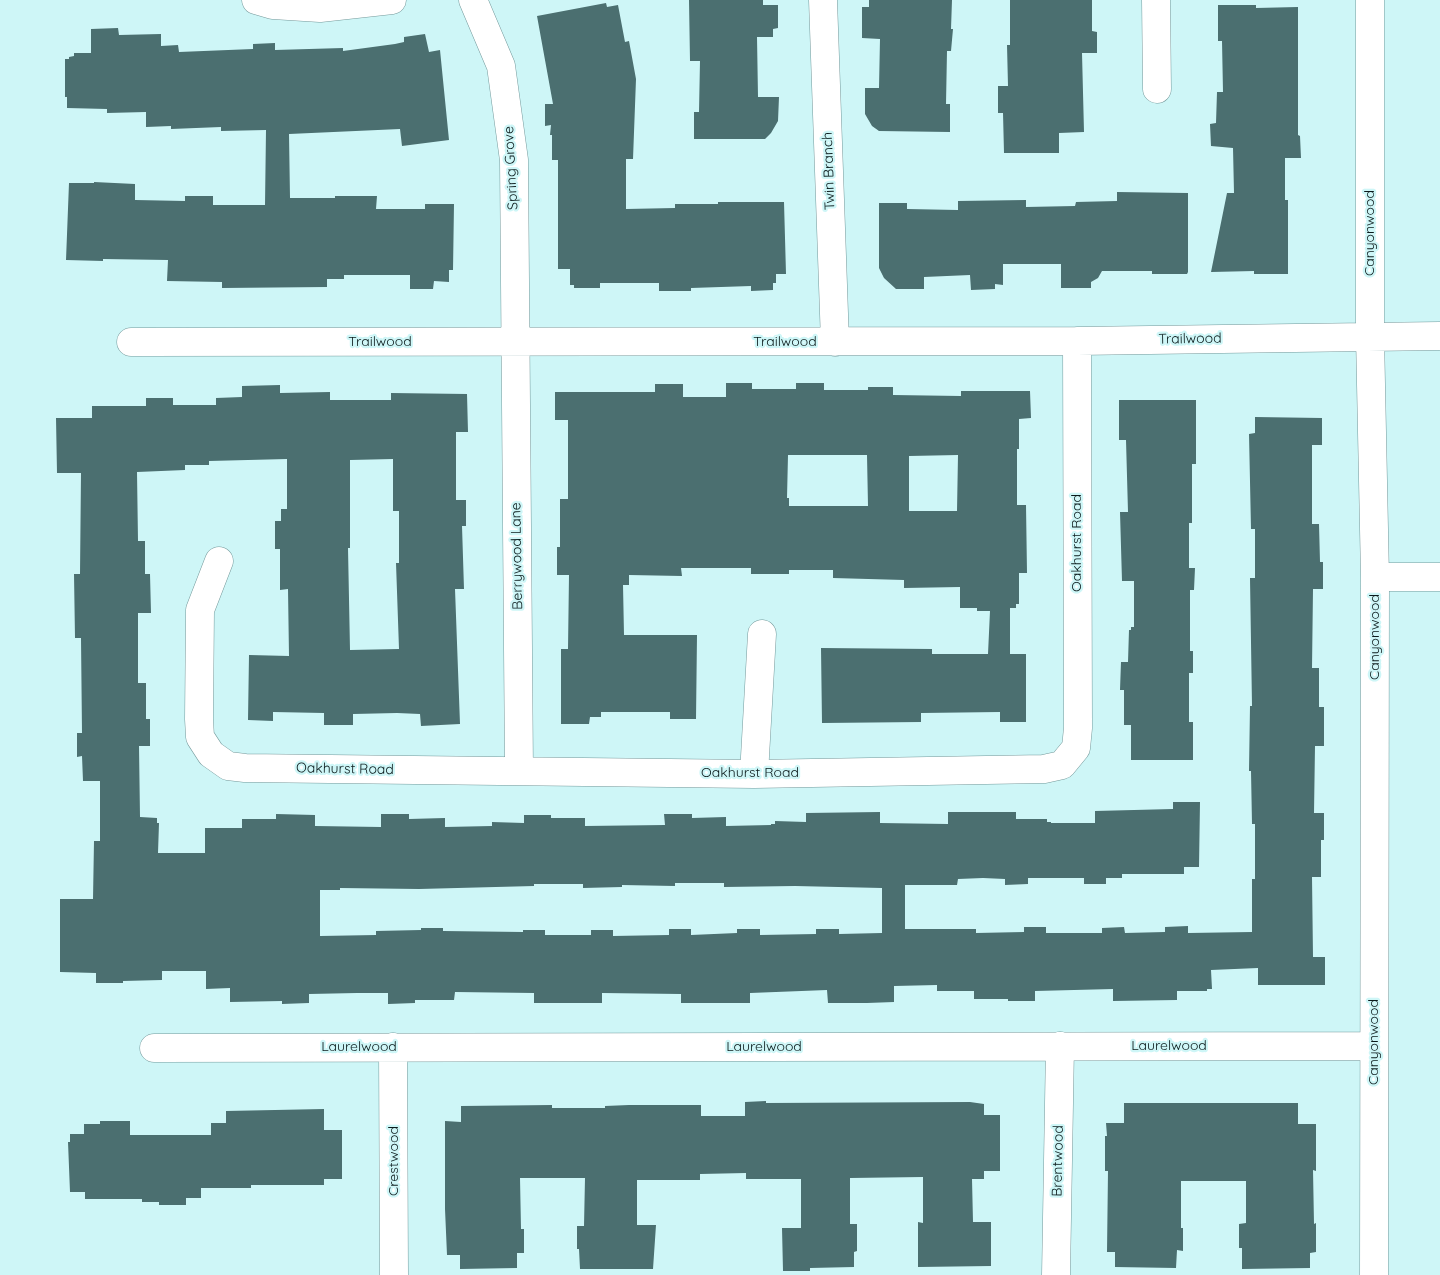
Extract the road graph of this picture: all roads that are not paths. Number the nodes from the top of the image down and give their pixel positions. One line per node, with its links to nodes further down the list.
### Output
1 (256, 0): 2 (street)
2 (392, 0)
3 (473, 0): 12 (street, Spring Grove)
4 (823, 0): 13 (street, Twin Branch)
5 (1156, 0): 7 (street)
6 (1370, 0): 8 (street, Canyonwood)
7 (1157, 89)
8 (1370, 336): 9 (street, Trailwood); 10 (street, Trailwood); 16 (street, Canyonwood)
9 (1440, 336)
10 (1077, 341): 13 (street, Trailwood); 19 (street, Oakhurst Road)
11 (130, 342): 12 (street, Trailwood)
12 (514, 342): 13 (street, Trailwood); 18 (street, Berrywood Lane)
13 (835, 342)
14 (219, 561): 18 (street, Oakhurst Road)
15 (1440, 577): 16 (street)
16 (1375, 578): 21 (street, Canyonwood)
17 (762, 634): 19 (street)
18 (519, 771): 19 (street, Oakhurst Road)
19 (754, 774)
20 (1060, 1046): 21 (street, Laurelwood); 22 (street, Laurelwood); 25 (street, Brentwood)
21 (1374, 1046): 26 (street, Canyonwood)
22 (393, 1047): 23 (street, Laurelwood); 24 (street, Crestwood)
23 (154, 1048)
24 (394, 1275)
25 (1056, 1275)
26 (1374, 1275)

